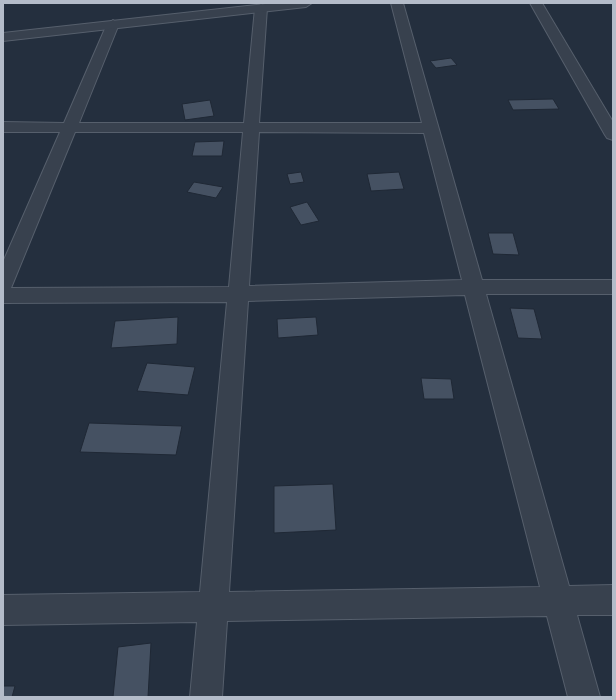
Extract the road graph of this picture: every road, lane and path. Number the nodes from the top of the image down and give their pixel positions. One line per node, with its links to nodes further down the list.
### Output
1 (306, 3): 4 (street)
2 (397, 3): 10 (street)
3 (536, 3): 11 (street)
4 (261, 8): 5 (street); 9 (street)
5 (113, 24): 6 (street); 8 (street)
6 (3, 37)
7 (3, 127): 8 (street)
8 (69, 127): 9 (street); 12 (street)
9 (252, 127): 10 (street); 15 (street)
10 (431, 128): 13 (street)
11 (613, 135)
12 (3, 285)
13 (475, 287): 14 (street); 15 (street); 18 (street)
14 (613, 287)
15 (238, 294): 16 (street); 19 (street)
16 (3, 296)
17 (613, 600): 18 (street)
18 (559, 601): 19 (street); 22 (street)
19 (213, 606): 20 (street); 21 (street)
20 (3, 610)
21 (206, 697)
22 (584, 697)

